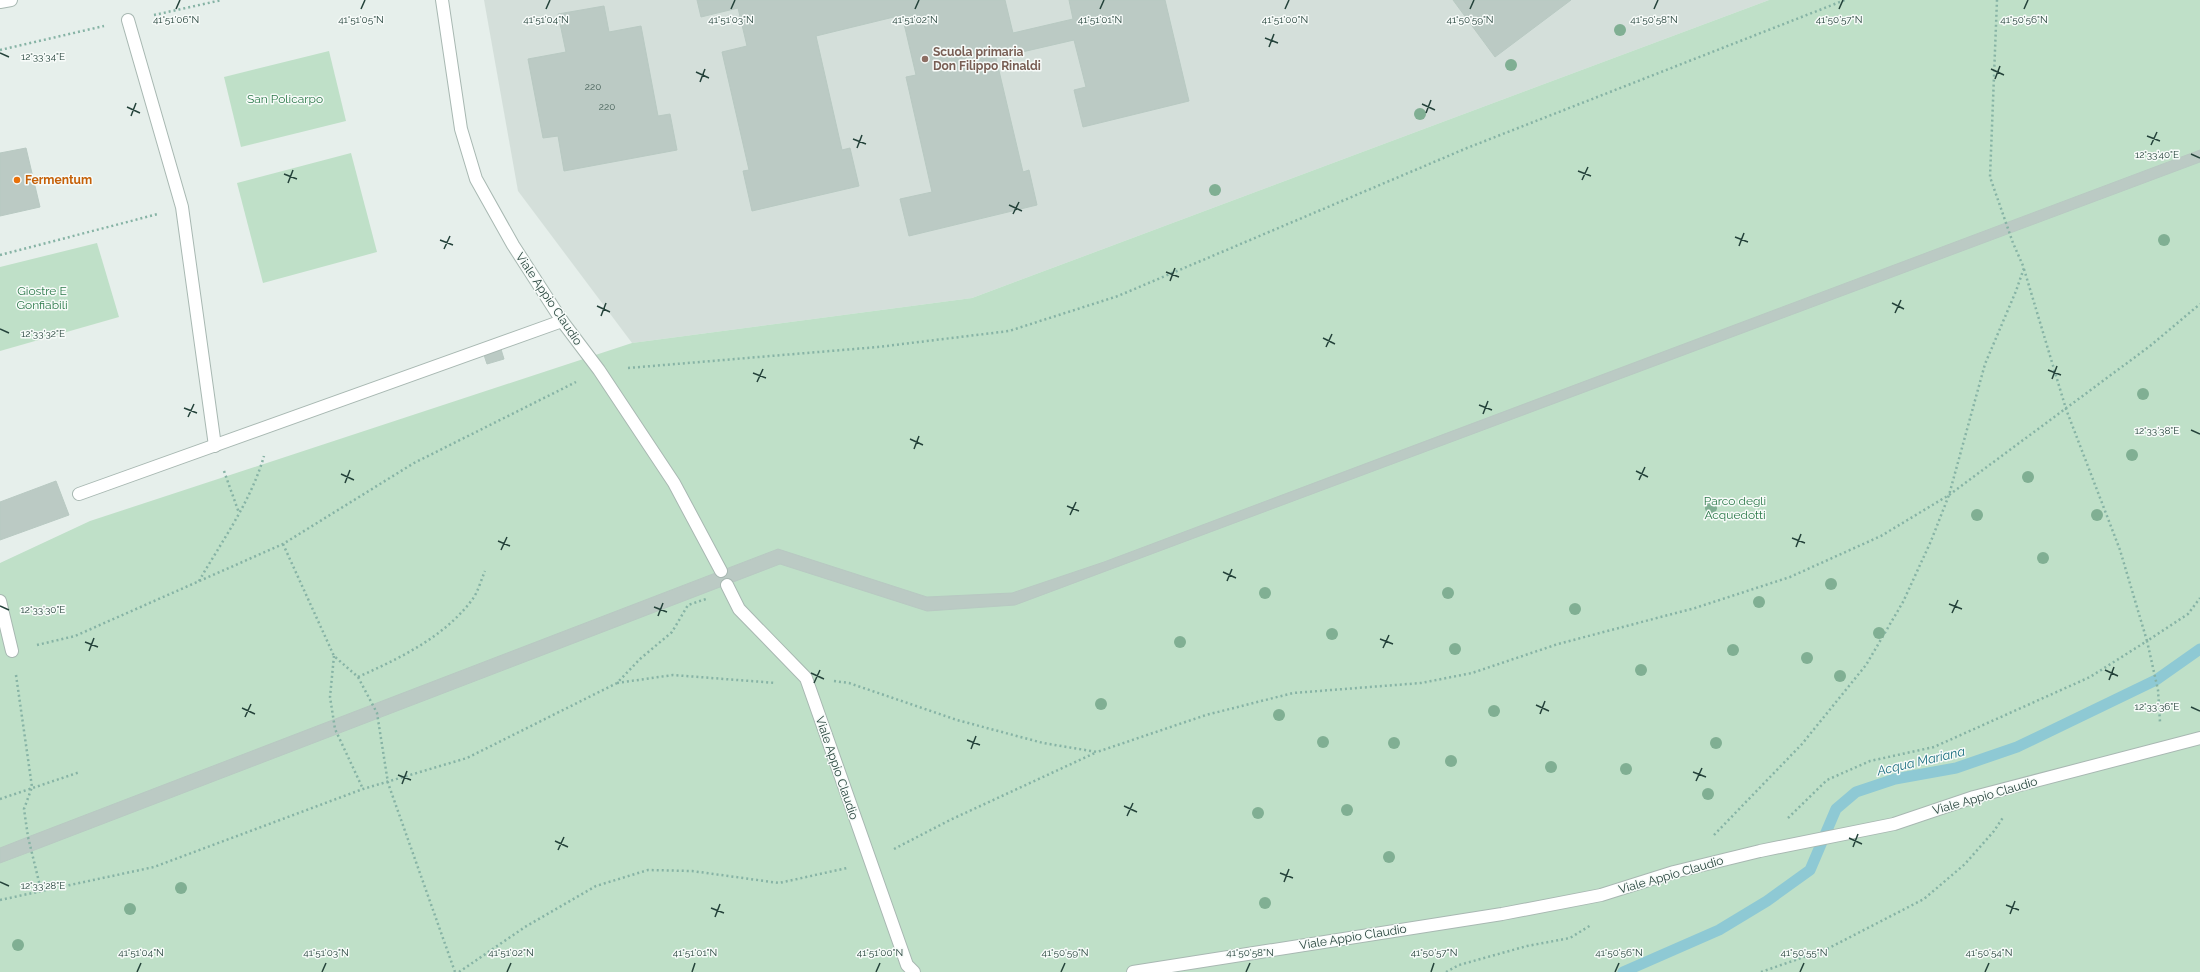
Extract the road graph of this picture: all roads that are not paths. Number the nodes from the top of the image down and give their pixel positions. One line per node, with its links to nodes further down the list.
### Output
1 (11, 0): 3 (street)
2 (442, 0): 5 (street, Viale Appio Claudio)
3 (0, 2)
4 (128, 20): 6 (street)
5 (562, 321): 6 (street); 8 (street, Viale Appio Claudio)
6 (215, 446): 7 (street)
7 (79, 494)
8 (721, 571)
9 (729, 588): 13 (street, Viale Appio Claudio)
10 (0, 601): 11 (street)
11 (12, 651)
12 (2200, 738): 14 (street, Viale Appio Claudio)
13 (914, 972)
14 (1133, 972)

